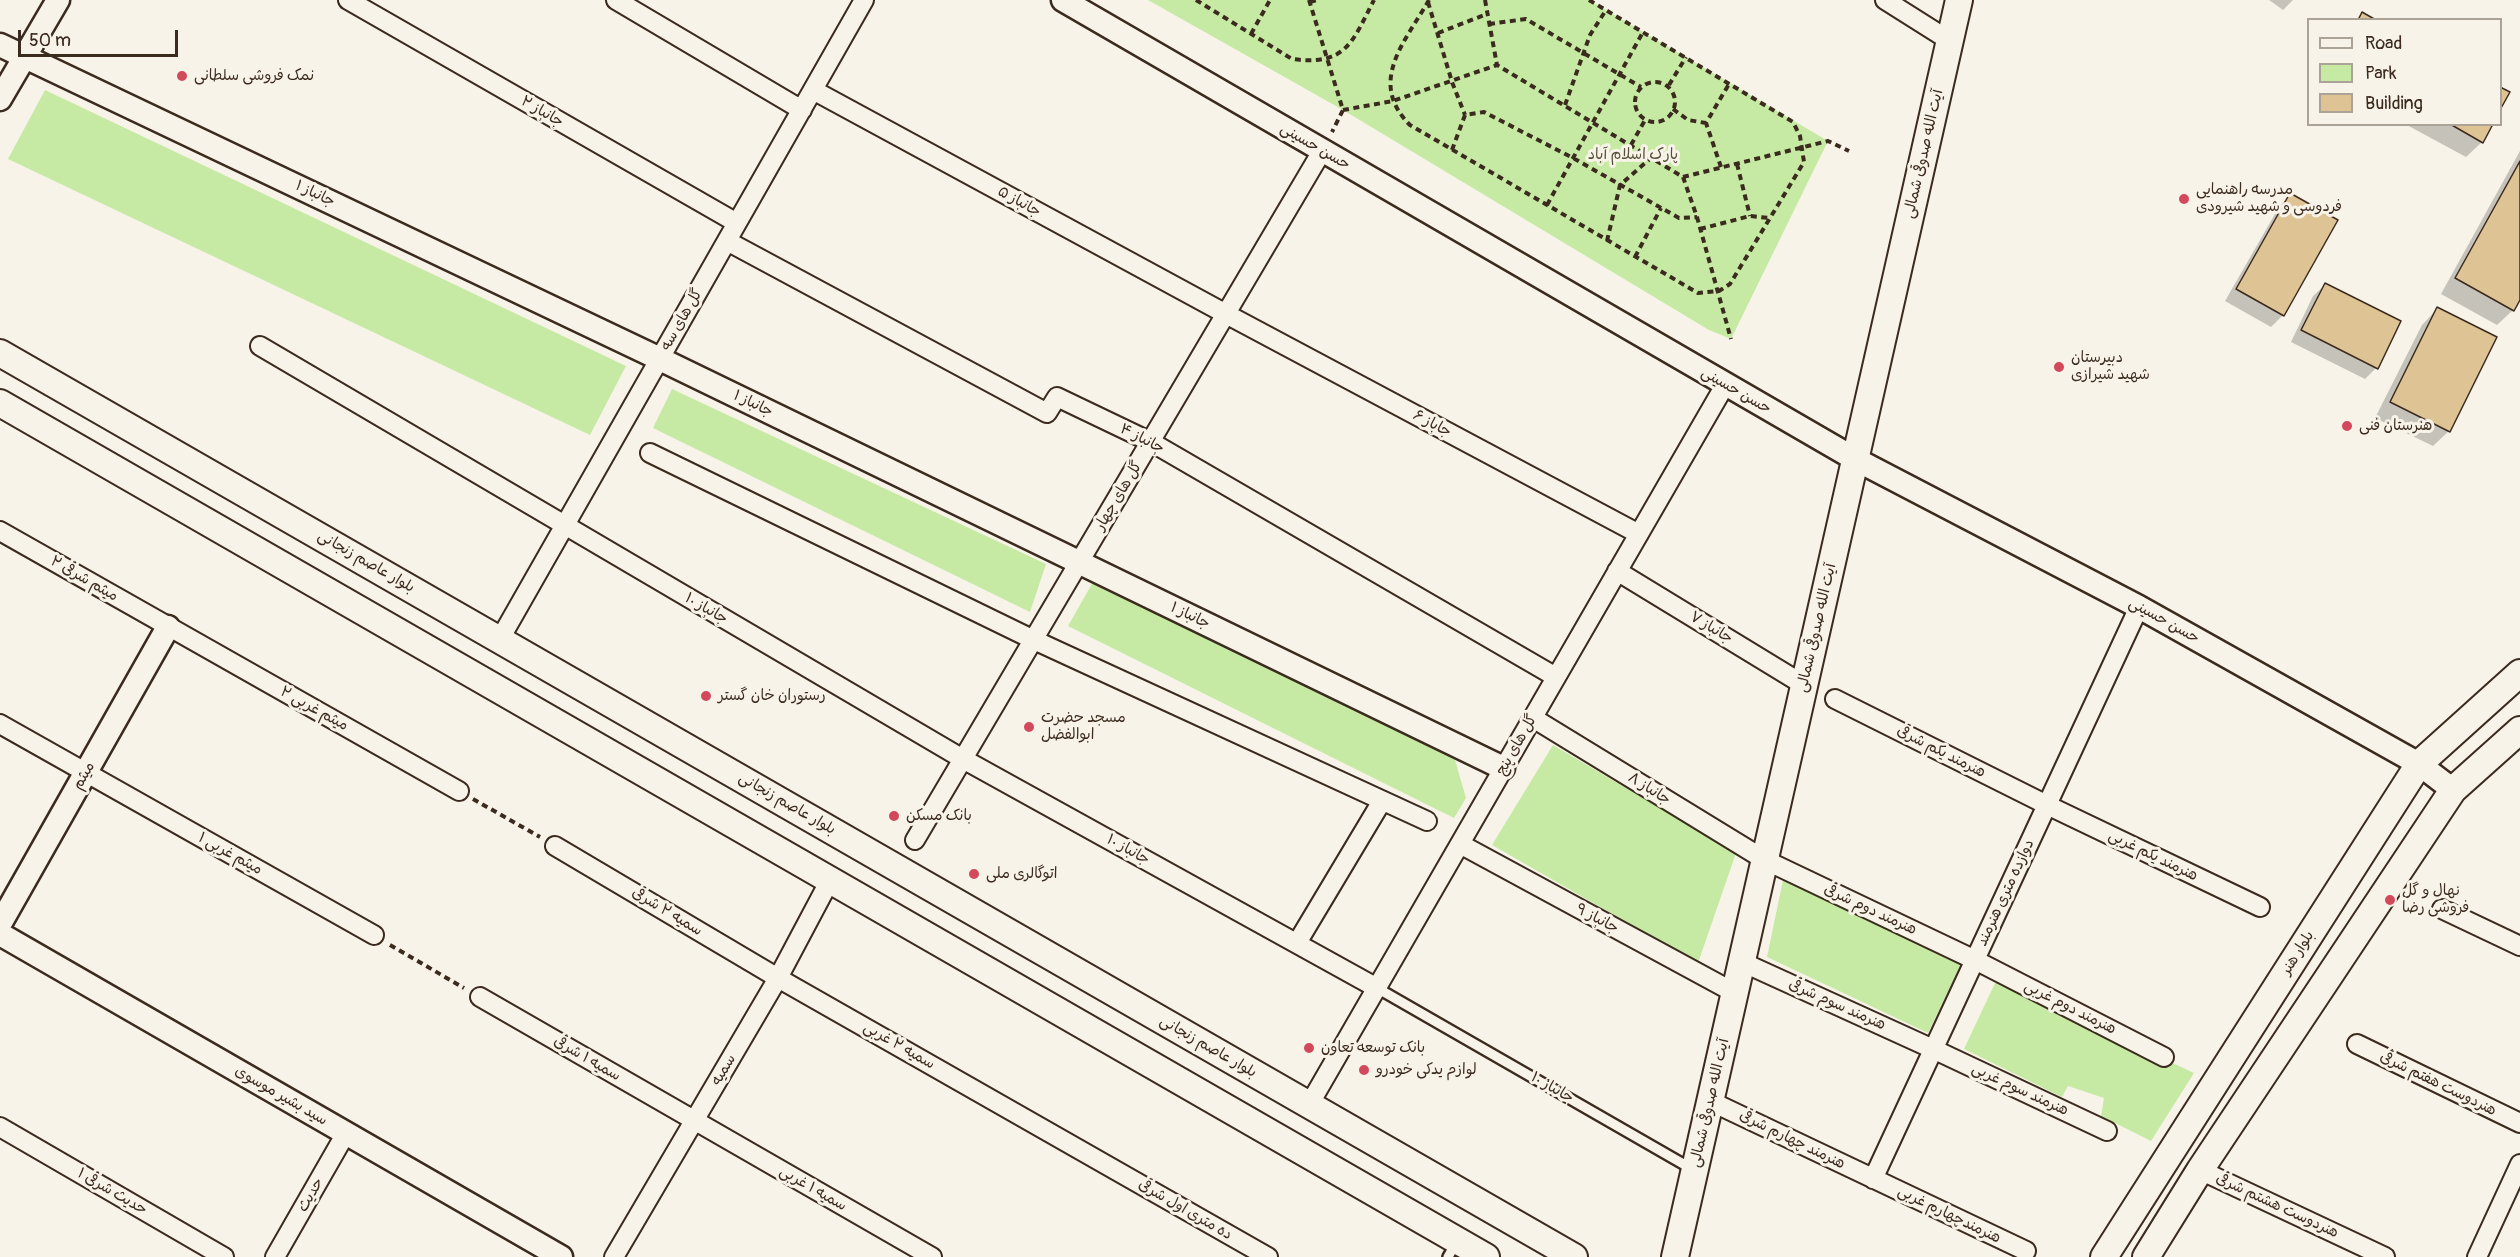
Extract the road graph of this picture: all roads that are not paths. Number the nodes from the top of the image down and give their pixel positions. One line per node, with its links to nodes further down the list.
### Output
1 (58, 0): 10 (street)
2 (348, 0): 15 (street, جانباز ۲)
3 (616, 0): 13 (street)
4 (864, 0): 11 (street, گل های سه)
5 (1063, 0): 14 (street, حسن حسینی)
6 (1885, 0): 8 (street)
7 (1959, 0): 8 (main road, آیت الله صدوقی شمالی)
8 (1950, 41): 25 (main road, آیت الله صدوقی شمالی)
9 (0, 45): 10 (street, جانباز ۱)
10 (26, 57): 12 (street); 20 (street, جانباز ۱)
11 (813, 90): 13 (street, گل های سه); 17 (street, جانباز ۵)
12 (0, 99)
13 (801, 110): 15 (street, گل های سه)
14 (1322, 151): 17 (street, گل های چهار); 21 (street, حسن حسینی)
15 (737, 223): 16 (street, گل های سه)
16 (727, 241): 20 (street, گل های سه); 23 (street, جانباز ۴)
17 (1226, 314): 23 (street, گل های چهار); 28 (street, جاباز ۶)
18 (260, 346): 26 (street, جانباز ۱۰)
19 (0, 353): 33 (main road, بلوار عاصم زنجانی)
20 (660, 358): 26 (street, گل های سه); 29 (street, جانباز ۱)
21 (1725, 385): 25 (street, حسن حسینی); 28 (street, گل های پنج)
22 (0, 404): 55 (main road)
23 (1150, 442): 29 (street, گل های چهار); 36 (street, جانباز ۴)
24 (650, 453): 34 (street)
25 (1856, 459): 31 (street, حسن حسینی); 37 (main road, آیت الله صدوقی شمالی)
26 (564, 526): 33 (street, گل های سه); 42 (street, جانباز ۱۰)
27 (0, 531): 32 (street, میثم شرقی ۲)
28 (1639, 534): 30 (street, گل های پنج)
29 (1079, 562): 34 (street, گل های چهار); 44 (street, جانباز ۱)
30 (1617, 572): 36 (street, گل های پنج); 37 (street, جانباز ۷)
31 (2139, 607): 43 (street, حسن حسینی); 49 (street, دوازده متری هنرمند)
32 (168, 627): 45 (street, میثم); 47 (street, میثم غربی ۲)
33 (500, 639): 73 (main road, بلوار عاصم زنجانی)
34 (1034, 640): 42 (street, گل های چهار); 48 (street)
35 (2520, 673): 43 (main road, بلوار هنر)
36 (1556, 677): 39 (street, گل های پنج)
37 (1804, 685): 54 (main road, آیت الله صدوقی شمالی)
38 (1835, 699): 49 (street, هنرمند یکم شرقی)
39 (1533, 718): 44 (street, گل های پنج); 54 (street, جانباز ۸)
40 (0, 724): 45 (street, میثم غربی ۱)
41 (2520, 730): 46 (main road)
42 (963, 759): 51 (street, گل های چهار); 61 (street, جانباز ۱۰)
43 (2419, 764): 46 (street, حسن حسینی); 95 (main road, بلوار هنر)
44 (1503, 768): 52 (street, گل های پنج)
45 (86, 773): 58 (street, میثم); 60 (street, میثم غربی ۱)
46 (2453, 790): 82 (main road)
47 (459, 791)
48 (1382, 801): 50 (street); 61 (street)
49 (2047, 805): 56 (street, هنرمند یکم غربی); 63 (street, دوازده متری هنرمند)
50 (1427, 821)
51 (915, 840)
52 (1460, 844): 66 (street, گل های پنج); 67 (street, جانباز ۹)
53 (555, 846): 65 (street, سمیه ۲ شرقی)
54 (1765, 860): 63 (street, هنرمند دوم شرقی); 64 (main road, آیت الله صدوقی شمالی)
55 (830, 880): 65 (street, سمیه); 84 (main road)
56 (2260, 907)
57 (2442, 909): 62 (street)
58 (0, 924)
59 (0, 934): 78 (street, سید بشیر موسوی)
60 (374, 935)
61 (1297, 943): 66 (street, جانباز ۱۰)
62 (2520, 945)
63 (1975, 960): 70 (street, دوازده متری هنرمند); 71 (street, هنرمند دوم غربی)
64 (1742, 962): 67 (main road, آیت الله صدوقی شمالی); 70 (street, هنرمند سوم شرقی)
65 (778, 978): 74 (street, سمیه); 79 (street, سمیه ۲ غربی)
66 (1377, 987): 73 (street, گل های پنج); 81 (lane, جانباز ۱۰)
67 (1735, 993): 72 (main road, آیت الله صدوقی شمالی)
68 (480, 997): 74 (street, سمیه ۱ شرقی)
69 (2356, 1044): 75 (street, هنردوست هفتم شرقی)
70 (1933, 1049): 77 (street, هنرمند سوم غربی); 83 (street, دوازده متری هنرمند)
71 (2164, 1057)
72 (1710, 1101): 81 (main road, آیت الله صدوقی شمالی); 83 (street, هنرمند چهارم شرقی)
73 (1309, 1105): 93 (main road, بلوار عاصم زنجانی)
74 (694, 1121): 89 (street, سمیه); 90 (street, سمیه ۱ غربی)
75 (2520, 1123)
76 (0, 1127): 86 (street, حدیث شرقی ۱)
77 (2107, 1131)
78 (346, 1133): 87 (street, حدیث); 88 (street, سید بشیر موسوی)
79 (1102, 1162): 91 (street, ده متری اول شرقی)
80 (2520, 1164): 98 (street)
81 (1695, 1170): 94 (main road, آیت الله صدوقی شمالی)
82 (2200, 1170): 96 (main road); 97 (street, هنردوست هشتم شرقی)
83 (1873, 1179): 85 (street, هنرمندچهارم غربی)
84 (1453, 1249): 92 (main road)
85 (2025, 1251)
86 (224, 1257)
87 (275, 1257)
88 (561, 1257)
89 (614, 1257)
90 (932, 1257)
91 (1268, 1257)
92 (1486, 1257)
93 (1574, 1257)
94 (1675, 1257)
95 (2104, 1257)
96 (2146, 1257)
97 (2385, 1257)
98 (2477, 1257)

